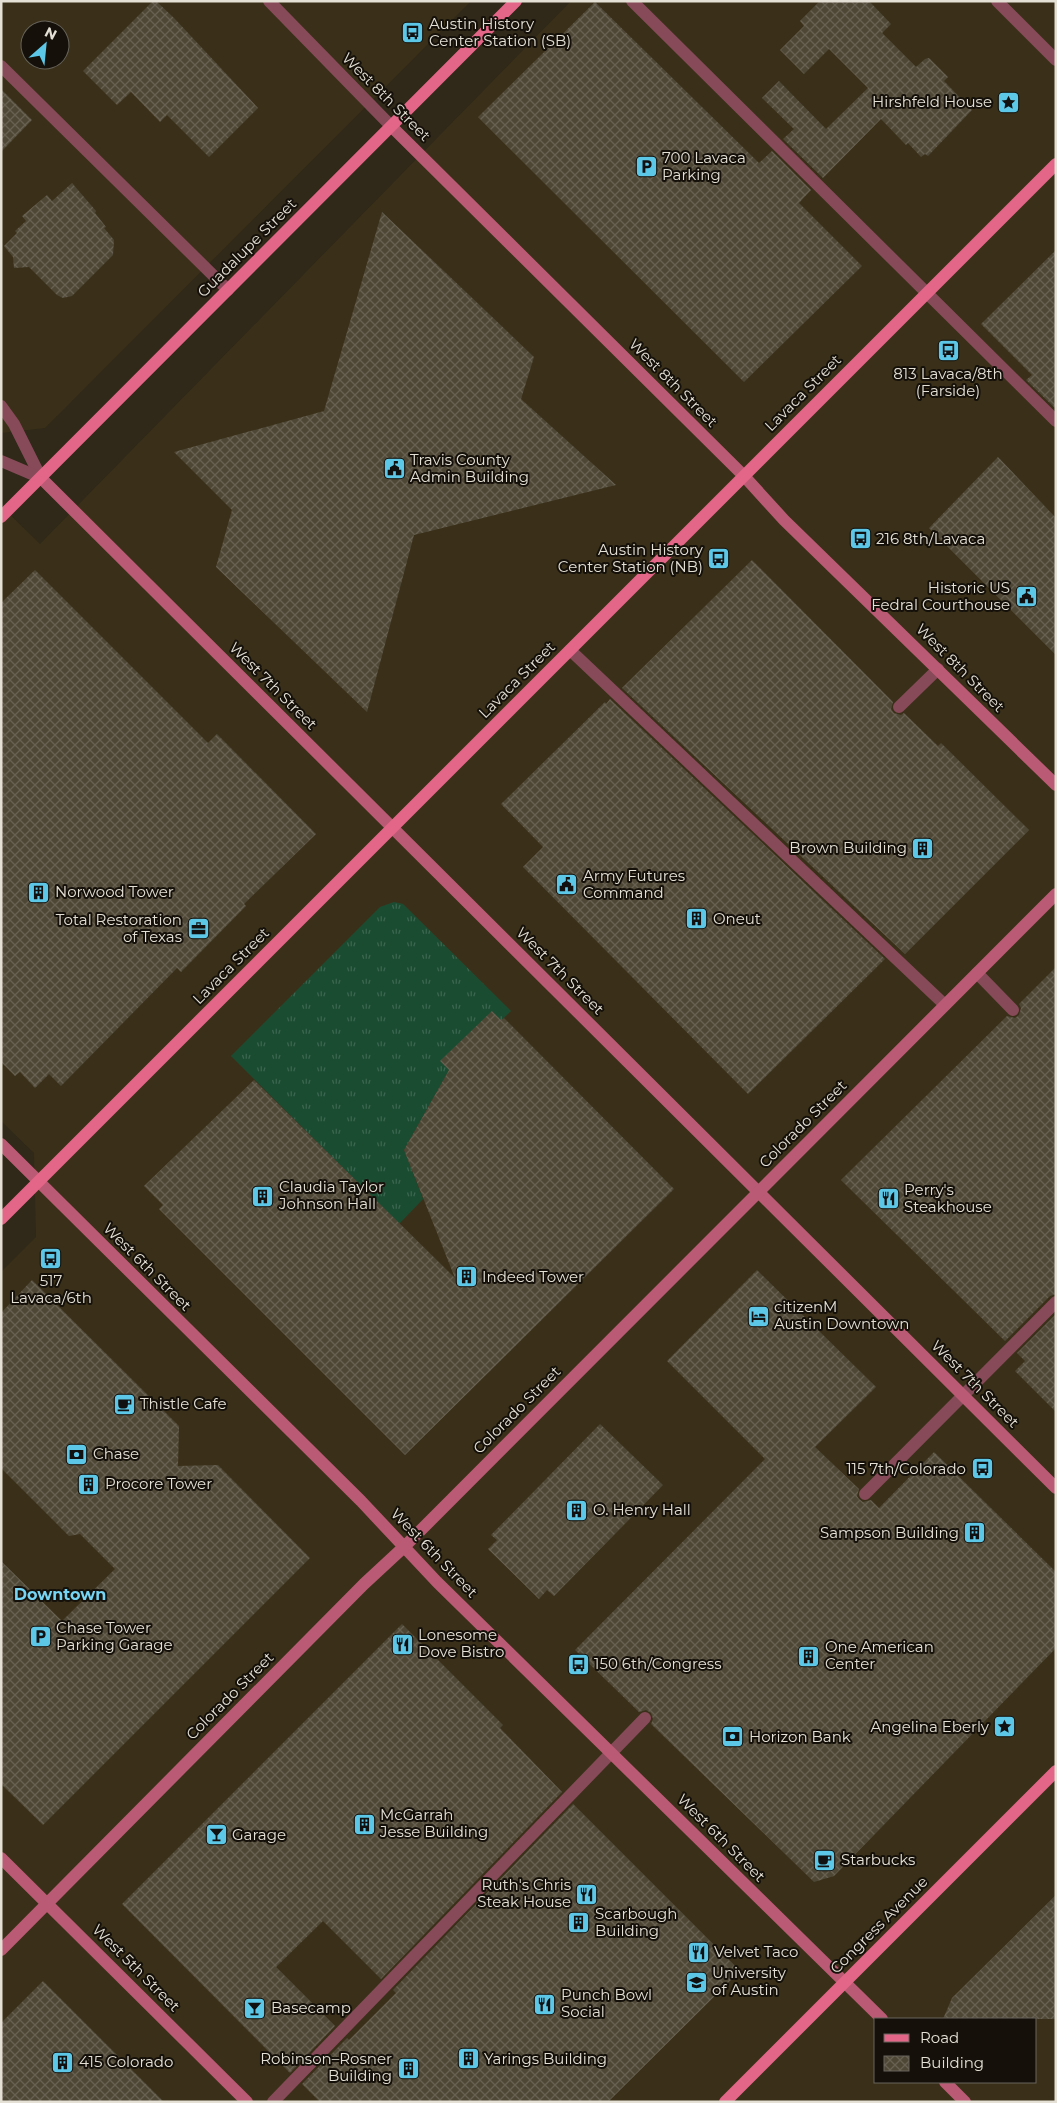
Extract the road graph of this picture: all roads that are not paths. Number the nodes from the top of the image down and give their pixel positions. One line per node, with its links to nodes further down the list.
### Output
1 (269, 1): 7 (street, West 8th Street)
2 (516, 1): 7 (main road, Guadalupe Street)
3 (632, 1): 10 (street)
4 (997, 1): 5 (street)
5 (1056, 60)
6 (1, 66): 9 (street)
7 (392, 126): 9 (main road, Guadalupe Street); 14 (main road, West 8th Street)
8 (1056, 164): 10 (main road, Lavaca Street)
9 (228, 290): 15 (main road, Guadalupe Street)
10 (927, 292): 12 (street); 14 (main road, Lavaca Street)
11 (1, 406): 15 (street, West 7th Street)
12 (1056, 421)
13 (1, 461): 15 (street, West 7th Street)
14 (744, 476): 17 (main road, Lavaca Street); 18 (main road, West 8th Street)
15 (40, 478): 16 (main road, Guadalupe Street); 21 (main road, West 7th Street)
16 (1, 517)
17 (570, 650): 21 (main road, Lavaca Street); 24 (street)
18 (938, 669): 19 (street); 20 (main road, West 8th Street)
19 (899, 707)
20 (1056, 786)
21 (392, 828): 27 (main road, Lavaca Street); 28 (main road, West 7th Street)
22 (1056, 894): 23 (main road, Colorado Street)
23 (977, 973): 24 (main road, Colorado Street); 25 (street)
24 (945, 1005): 28 (main road, Colorado Street)
25 (1013, 1010)
26 (1, 1144): 27 (main road, West 6th Street)
27 (38, 1182): 29 (main road, Lavaca Street); 34 (main road, West 6th Street)
28 (759, 1192): 31 (main road, West 7th Street); 34 (main road, Colorado Street)
29 (1, 1219)
30 (1056, 1302): 31 (street)
31 (962, 1395): 32 (main road, West 7th Street); 33 (street)
32 (1056, 1488)
33 (865, 1494)
34 (405, 1546): 36 (main road, West 6th Street); 39 (main road, Colorado Street)
35 (645, 1718): 36 (street)
36 (613, 1753): 41 (main road, West 6th Street); 45 (street)
37 (1056, 1771): 41 (main road, Congress Avenue)
38 (1, 1858): 39 (main road, West 5th Street)
39 (48, 1903): 40 (main road, Colorado Street); 44 (main road, West 5th Street)
40 (1, 1950)
41 (844, 1983): 42 (main road, West 6th Street); 46 (main road, Congress Avenue)
42 (881, 2018)
43 (946, 2083): 47 (main road)
44 (247, 2102)
45 (272, 2102)
46 (725, 2102)
47 (965, 2102)

